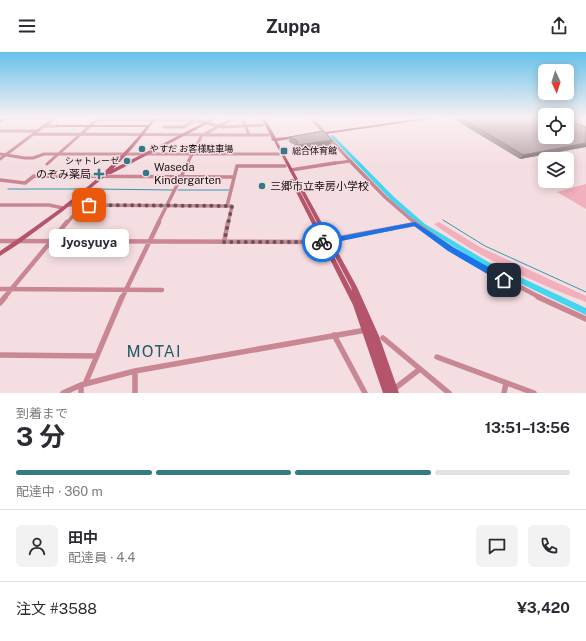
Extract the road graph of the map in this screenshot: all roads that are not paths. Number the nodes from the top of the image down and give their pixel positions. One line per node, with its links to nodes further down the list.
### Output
1 (188, 133): 10 (street)
2 (206, 133): 11 (street)
3 (267, 133): 15 (street)
4 (268, 133): 15 (street)
5 (326, 133): 13 (street); 24 (street)
6 (33, 134): 7 (street); 22 (street)
7 (81, 135): 8 (street); 17 (street)
8 (142, 135): 9 (street); 18 (street)
9 (158, 135): 10 (street)
10 (184, 135): 11 (street); 19 (street)
11 (202, 135): 12 (street); 20 (street)
12 (249, 135): 15 (street)
13 (311, 135)
14 (304, 136): 15 (street)
15 (271, 139): 21 (street); 27 (street)
16 (0, 154): 22 (street)
17 (59, 154): 18 (street); 22 (street); 25 (street)
18 (126, 154): 19 (street); 28 (street)
19 (146, 154): 20 (street); 28 (street)
20 (193, 154): 21 (street); 29 (street)
21 (279, 154): 26 (street)
22 (5, 155): 23 (street)
23 (0, 159)
24 (351, 161): 27 (street); 37 (street)
25 (47, 164)
26 (285, 166): 30 (street); 43 (street)
27 (291, 170): 43 (street)
28 (102, 176): 29 (street); 31 (street); 34 (street)
29 (182, 177): 30 (street); 35 (street)
30 (234, 177): 36 (street)
31 (0, 180)
32 (0, 205): 34 (street)
33 (82, 205): 34 (street); 35 (street); 40 (street)
34 (65, 206): 39 (street)
35 (168, 206): 36 (street); 41 (street)
36 (227, 206): 42 (street)
37 (415, 224): 43 (street); 50 (street)
38 (0, 241): 39 (street)
39 (19, 241): 40 (street); 44 (street)
40 (51, 241): 41 (street); 46 (street)
41 (150, 242): 42 (street); 47 (street)
42 (224, 242): 43 (street)
43 (327, 242): 51 (street); 61 (street)
44 (0, 254)
45 (0, 289): 46 (street)
46 (12, 289): 47 (street); 49 (street)
47 (126, 290): 48 (street); 55 (street)
48 (162, 290)
49 (0, 303)
50 (586, 319)
51 (366, 330): 52 (street); 66 (street)
52 (334, 335): 58 (street); 65 (street)
53 (383, 338): 57 (street)
54 (0, 355): 55 (street)
55 (97, 356): 60 (street)
56 (437, 357): 59 (street)
57 (418, 370): 61 (street); 67 (street)
58 (135, 371): 60 (street); 64 (street)
59 (506, 383): 68 (street); 69 (street)
60 (83, 385): 62 (street); 63 (street)
61 (394, 391)
62 (63, 393)
63 (81, 393)
64 (135, 393)
65 (365, 393)
66 (387, 393)
67 (449, 393)
68 (504, 393)
69 (534, 393)

